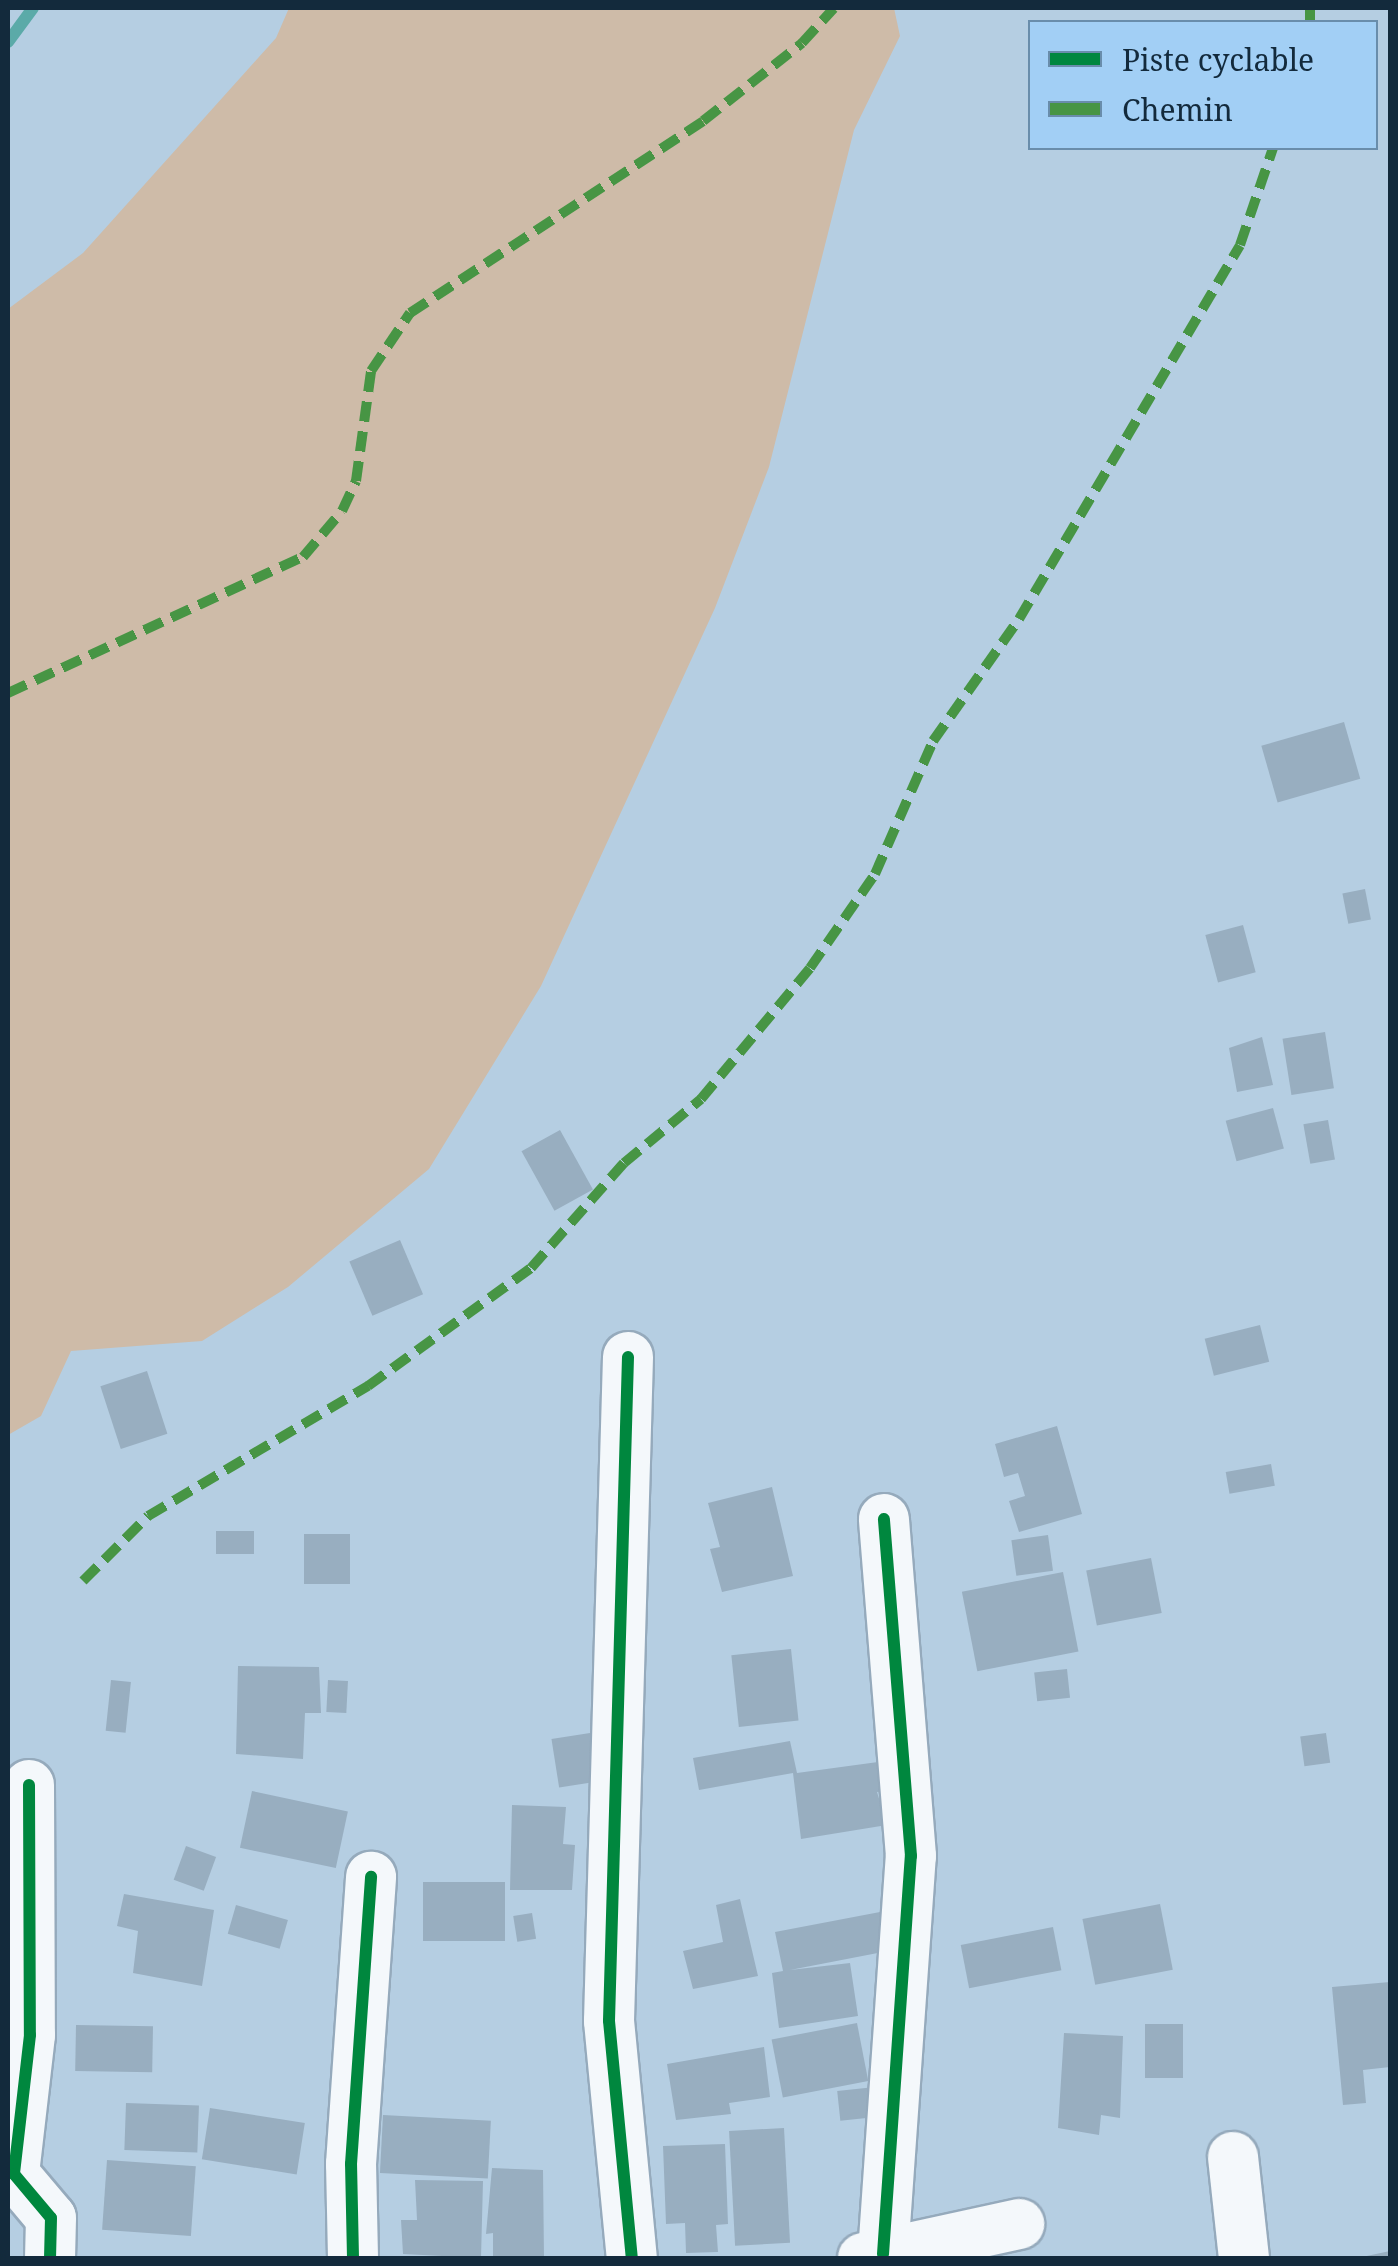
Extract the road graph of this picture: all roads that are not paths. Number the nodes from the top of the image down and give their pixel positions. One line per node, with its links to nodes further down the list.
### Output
1 (628, 1357): 10 (street)
2 (884, 1519): 7 (street)
3 (30, 1785): 8 (street)
4 (371, 1877): 9 (street)
5 (1233, 2157): 11 (street)
6 (1019, 2224): 7 (street)
7 (873, 2256)
8 (50, 2258)
9 (352, 2258)
10 (632, 2258)
11 (1244, 2258)

